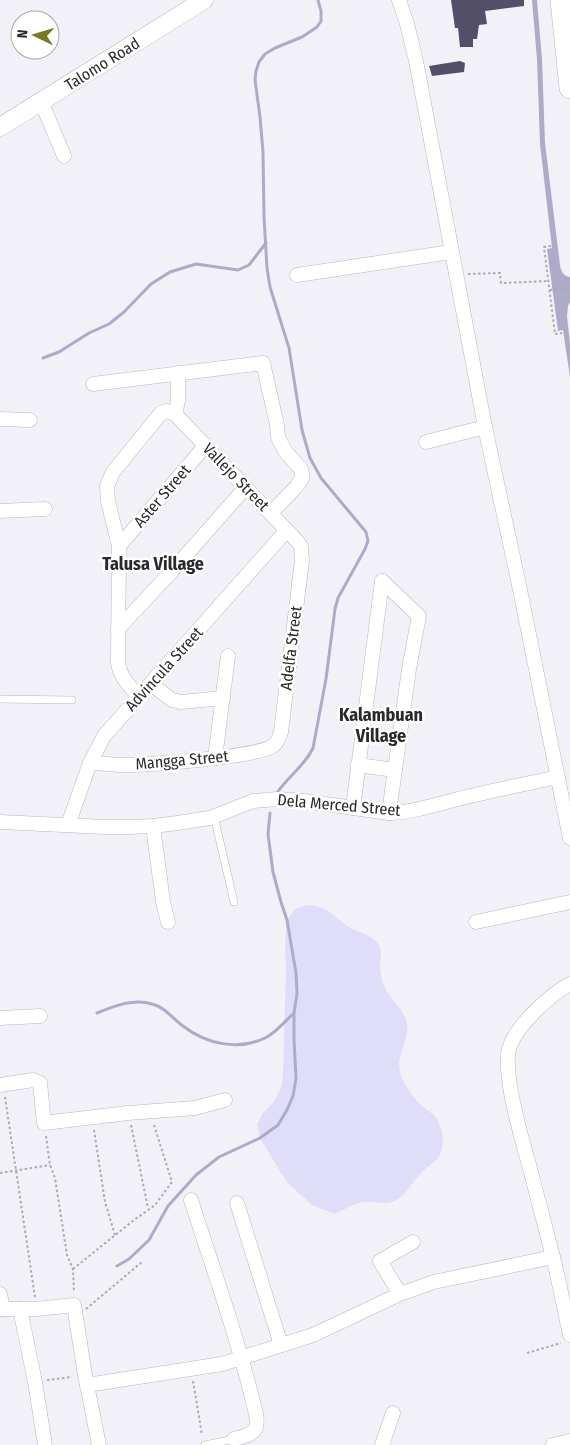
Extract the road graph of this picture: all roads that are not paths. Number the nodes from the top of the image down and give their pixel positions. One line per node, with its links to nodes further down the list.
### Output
1 (399, 0): 8 (street)
2 (561, 0): 4 (main road)
3 (194, 3): 5 (street, Talomo Road)
4 (570, 88)
5 (41, 100): 6 (street, Talomo Road); 7 (street)
6 (0, 126)
7 (64, 156)
8 (451, 252): 9 (street); 15 (street)
9 (297, 275)
10 (178, 373): 11 (street); 12 (street); 21 (street)
11 (93, 384)
12 (171, 412): 17 (street, Vallejo Street); 23 (street)
13 (0, 419): 14 (street)
14 (30, 420)
15 (485, 427): 16 (street); 37 (street)
16 (426, 442)
17 (206, 446): 18 (street, Vallejo Street); 23 (street, Aster Street)
18 (246, 488): 21 (street, Vallejo Street); 25 (street)
19 (45, 509): 20 (street)
20 (0, 511)
21 (271, 513): 22 (street, Vallejo Street)
22 (287, 530): 24 (street, Vallejo Street); 27 (street, Advincula Street)
23 (119, 546): 25 (street)
24 (301, 547): 32 (street, Adelfa Street)
25 (118, 629): 28 (street)
26 (228, 656): 29 (street)
27 (151, 684): 28 (street, Advincula Street); 29 (street)
28 (139, 697): 34 (street, Advincula Street)
29 (223, 698): 33 (street)
30 (0, 699): 31 (lane)
31 (72, 700)
32 (273, 746): 33 (street, Mangga Street)
33 (215, 758): 34 (street, Mangga Street)
34 (90, 762): 42 (street, Advincula Street)
35 (358, 766): 36 (street); 36 (street); 38 (street)
36 (395, 770): 39 (street)
37 (558, 777): 39 (street, Dela Merced Street); 44 (street)
38 (352, 808): 39 (street, Dela Merced Street); 40 (street, Dela Merced Street)
39 (388, 813)
40 (214, 816): 43 (street, Dela Merced Street); 45 (lane)
41 (0, 822): 42 (street, Dela Merced Street)
42 (68, 824): 43 (street, Dela Merced Street)
43 (153, 826): 47 (street)
44 (570, 838)
45 (234, 902)
46 (570, 902): 48 (street)
47 (168, 922)
48 (476, 922)
49 (570, 984): 57 (street)
50 (40, 1016): 51 (street)
51 (0, 1018)
52 (2, 1085): 53 (street)
53 (225, 1100)
54 (191, 1200): 64 (street)
55 (237, 1203): 63 (street)
56 (413, 1242): 59 (street)
57 (553, 1257): 59 (street); 62 (street)
58 (0, 1294): 60 (street)
59 (400, 1294): 63 (street)
60 (1, 1309): 61 (street)
61 (20, 1309): 65 (street); 70 (street)
62 (566, 1339)
63 (281, 1345): 64 (street)
64 (242, 1358): 65 (street); 67 (street)
65 (86, 1380): 71 (street)
66 (393, 1413): 72 (street)
67 (234, 1439): 69 (lane)
68 (570, 1441): 73 (street)
69 (204, 1442)
70 (45, 1445)
71 (99, 1445)
72 (382, 1445)
73 (553, 1445)

